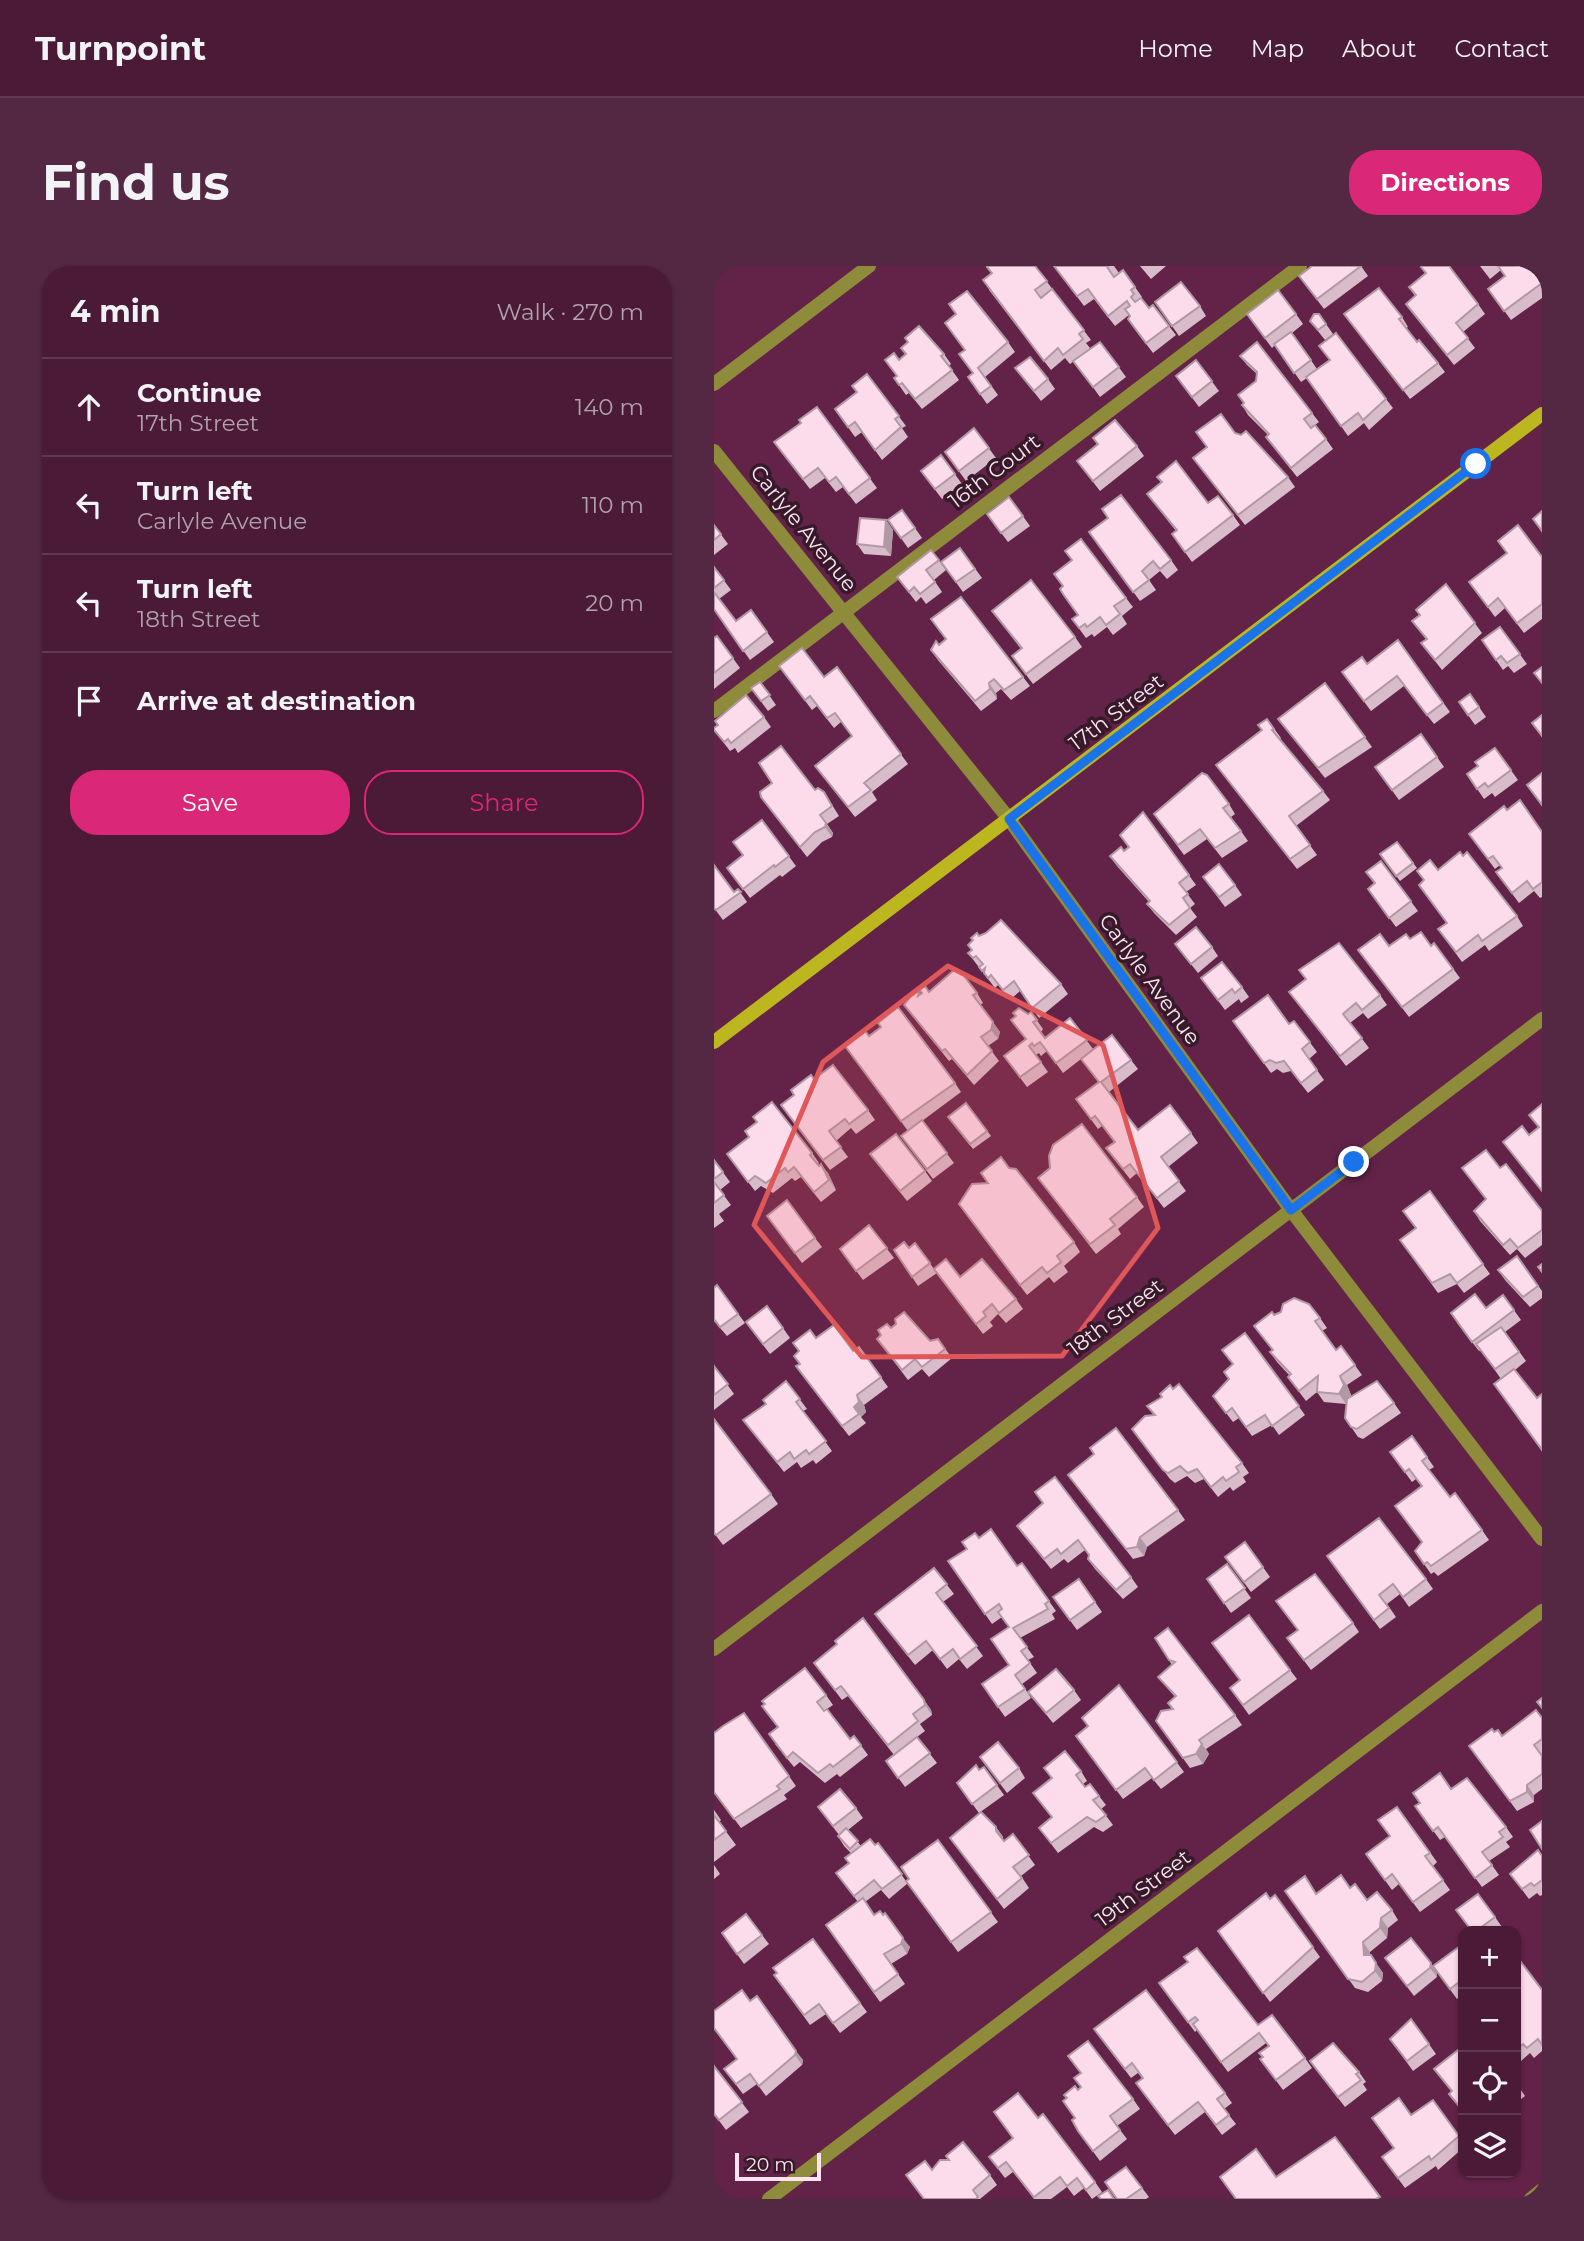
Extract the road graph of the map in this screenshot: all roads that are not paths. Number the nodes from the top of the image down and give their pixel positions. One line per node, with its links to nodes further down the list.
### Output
1 (869, 266): 3 (street)
2 (1300, 266): 6 (street, 16th Court)
3 (714, 384)
4 (1542, 414): 8 (street, 17th Street)
5 (714, 451): 6 (street, Carlyle Avenue)
6 (845, 611): 7 (street, 16th Court); 8 (street, Carlyle Avenue)
7 (714, 711)
8 (1009, 819): 10 (street, 17th Street); 11 (street, Carlyle Avenue)
9 (1542, 1019): 11 (street, 18th Street)
10 (714, 1042)
11 (1291, 1210): 12 (street, Carlyle Avenue); 14 (street, 18th Street)
12 (1542, 1539)
13 (1542, 1611): 16 (street, 19th Street)
14 (714, 1648)
15 (1542, 2190): 17 (street)
16 (769, 2199)
17 (1531, 2199)

